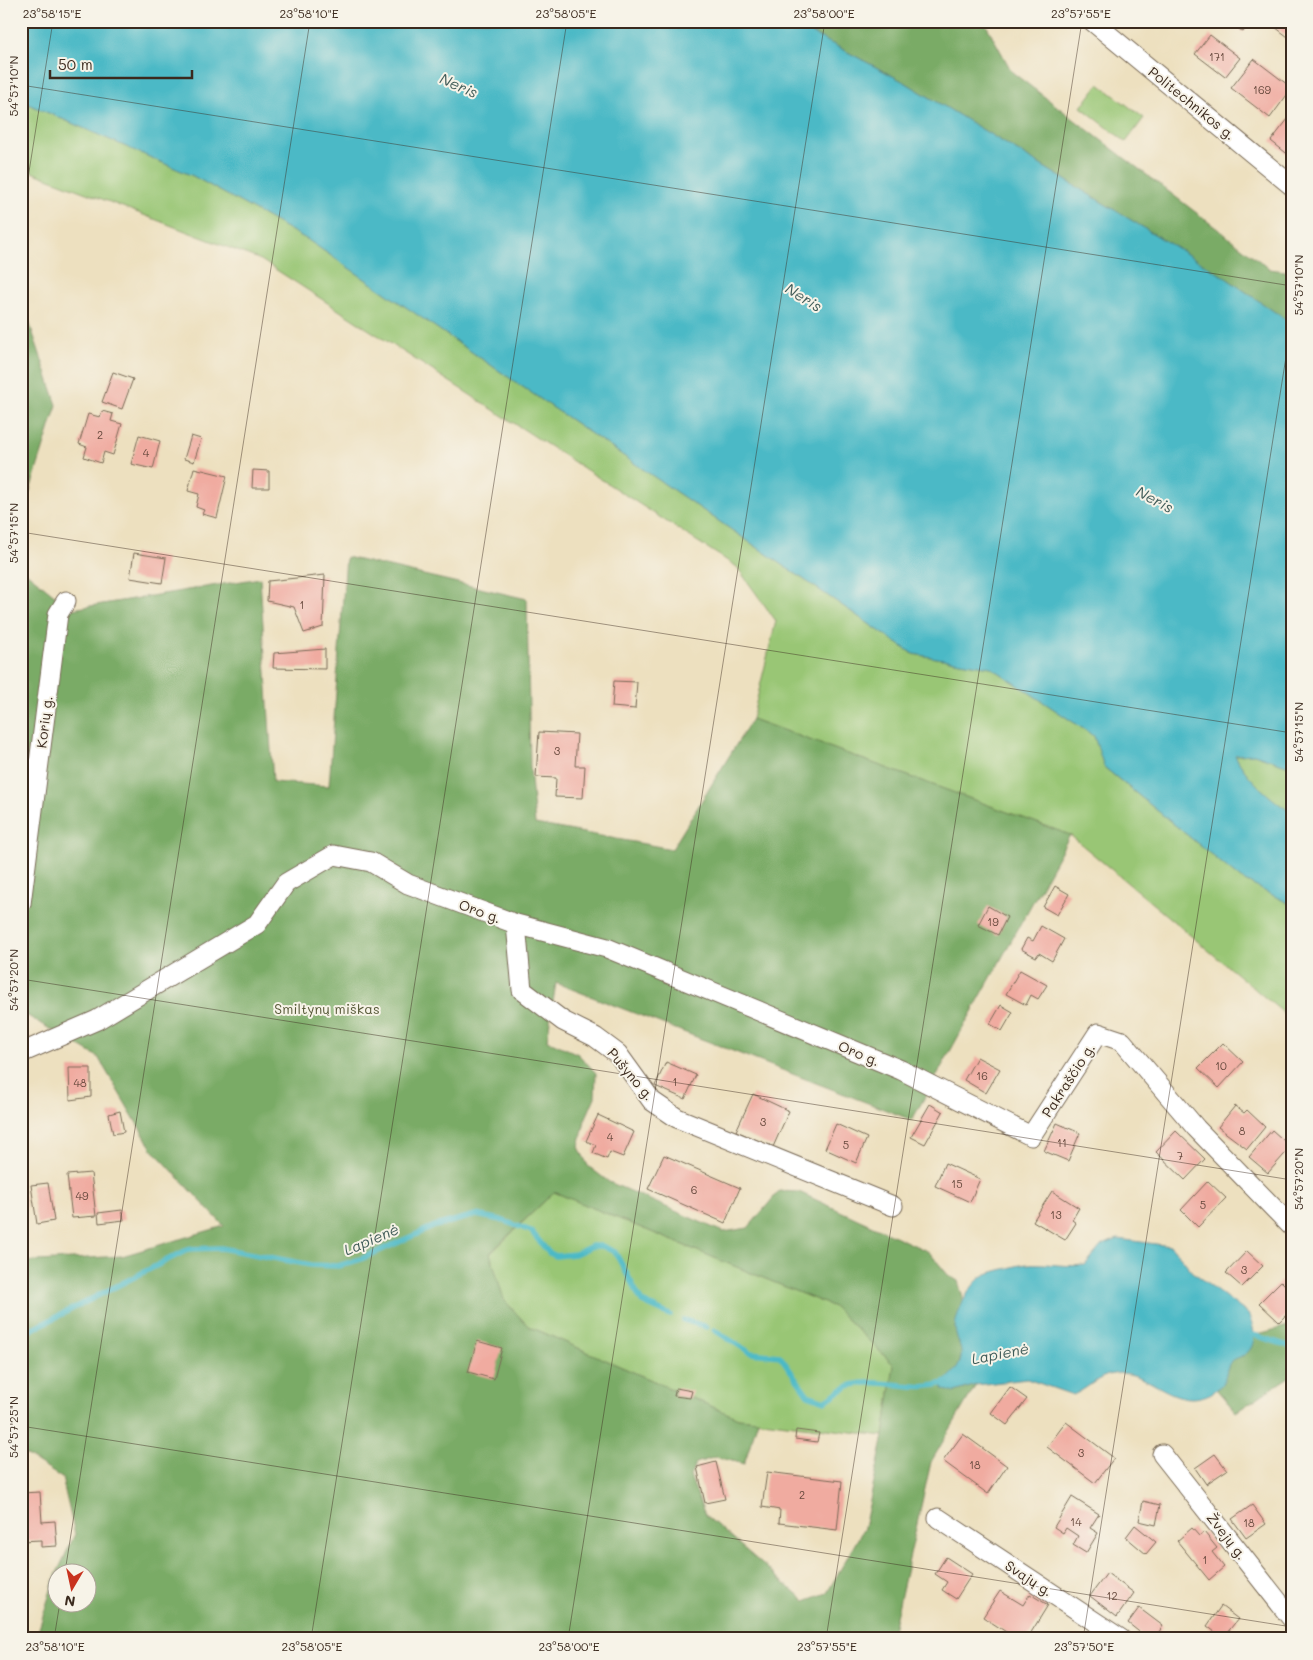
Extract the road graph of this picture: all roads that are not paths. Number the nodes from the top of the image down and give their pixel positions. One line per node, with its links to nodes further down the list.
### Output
1 (1092, 21): 2 (street, Politechnikos g.)
2 (1292, 186)
3 (66, 601): 4 (street, Korių g.)
4 (21, 904)
5 (516, 924): 6 (street, Oro g.); 7 (street, Oro g.); 8 (street, Pušyno g.)
6 (21, 1052)
7 (901, 1070): 9 (street, Pakraščio g.)
8 (893, 1206)
9 (1292, 1227)
10 (1162, 1454): 12 (street, Žvejų g.)
11 (938, 1518): 13 (street, Svajų g.)
12 (1292, 1619)
13 (1121, 1639)

